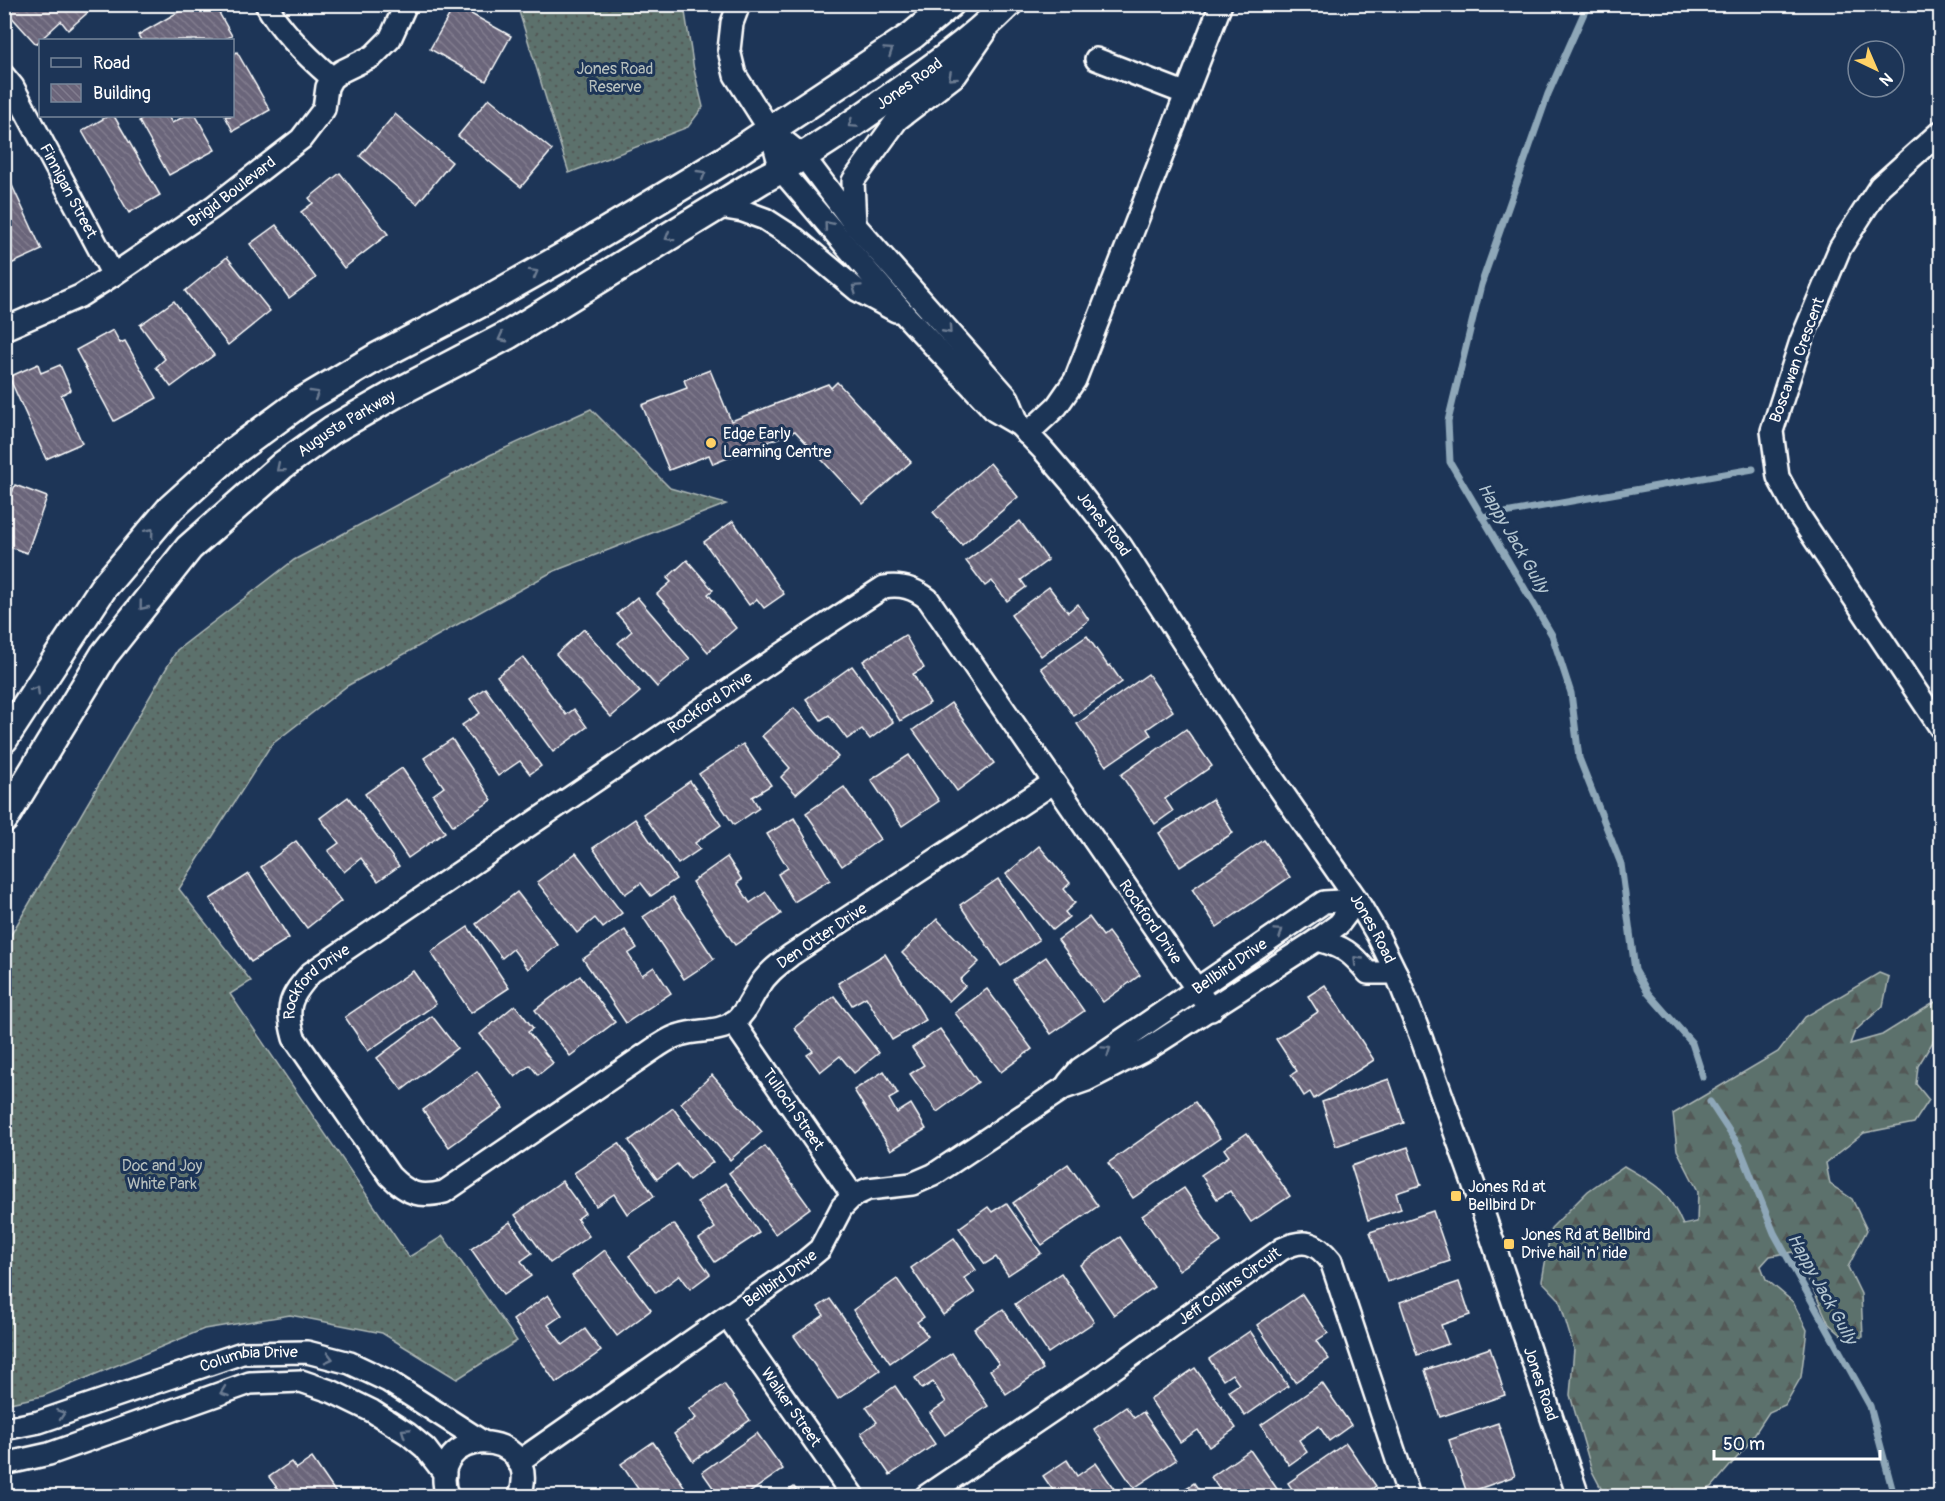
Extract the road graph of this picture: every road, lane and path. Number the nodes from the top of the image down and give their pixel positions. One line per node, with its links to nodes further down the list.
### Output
1 (266, 4): 9 (street)
2 (406, 4): 9 (street)
3 (739, 4): 11 (street, Jones Road)
4 (950, 4): 11 (main road, one-way to 4)
5 (1221, 4): 10 (street)
6 (1004, 9): 13 (main road, Jones Road, one-way to 13); 15 (street, one-way to 15)
7 (1096, 59): 10 (street)
8 (4, 76): 16 (street, Finnigan Street)
9 (332, 78): 16 (street, Brigid Boulevard)
10 (1187, 94): 19 (street)
11 (770, 129): 13 (street, Jones Road); 21 (main road, one-way to 11)
12 (1941, 132): 20 (street, Boscawan Crescent)
13 (792, 163): 14 (main road, Augusta Parkway); 15 (street, Jones Road); 17 (street, Jones Road, one-way to 13)
14 (719, 207): 17 (street, one-way to 14); 23 (main road, Augusta Parkway, one-way to 23)
15 (855, 225): 19 (street, Jones Road, one-way to 19)
16 (114, 275): 18 (street, Brigid Boulevard)
17 (907, 317): 19 (street, Jones Road)
18 (4, 329)
19 (1023, 429): 24 (street, Jones Road)
20 (1941, 727)
21 (4, 739)
22 (1053, 783): 27 (street, Rockford Drive); 29 (street, Den Otter Drive); 29 (street, Rockford Drive)
23 (4, 819)
24 (1357, 900): 25 (street, Bellbird Drive); 26 (street, Jones Road); 27 (street, Bellbird Drive, one-way to 24)
25 (1317, 940): 26 (street, one-way to 25); 28 (street, Bellbird Drive)
26 (1396, 973): 43 (street, Jones Road)
27 (1196, 988): 28 (street, Rockford Drive); 30 (street, Bellbird Drive, one-way to 27)
28 (1211, 1010): 30 (street, Bellbird Drive)
29 (733, 1022): 31 (street, Tulloch Street)
30 (1064, 1089): 31 (street, Bellbird Drive)
31 (853, 1196): 32 (street, Bellbird Drive)
32 (728, 1317): 35 (street, Bellbird Drive); 40 (street, Walker Street)
33 (4, 1429): 34 (street, Columbia Drive, one-way to 34)
34 (483, 1442): 35 (street, Columbia Drive); 37 (street)
35 (518, 1462): 39 (street)
36 (4, 1464): 37 (street, Columbia Drive, one-way to 36)
37 (445, 1474): 38 (street)
38 (447, 1497)
39 (520, 1497)
40 (854, 1497)
41 (926, 1497): 42 (street, Jeff Collins Circuit)
42 (1409, 1497)
43 (1578, 1497)

